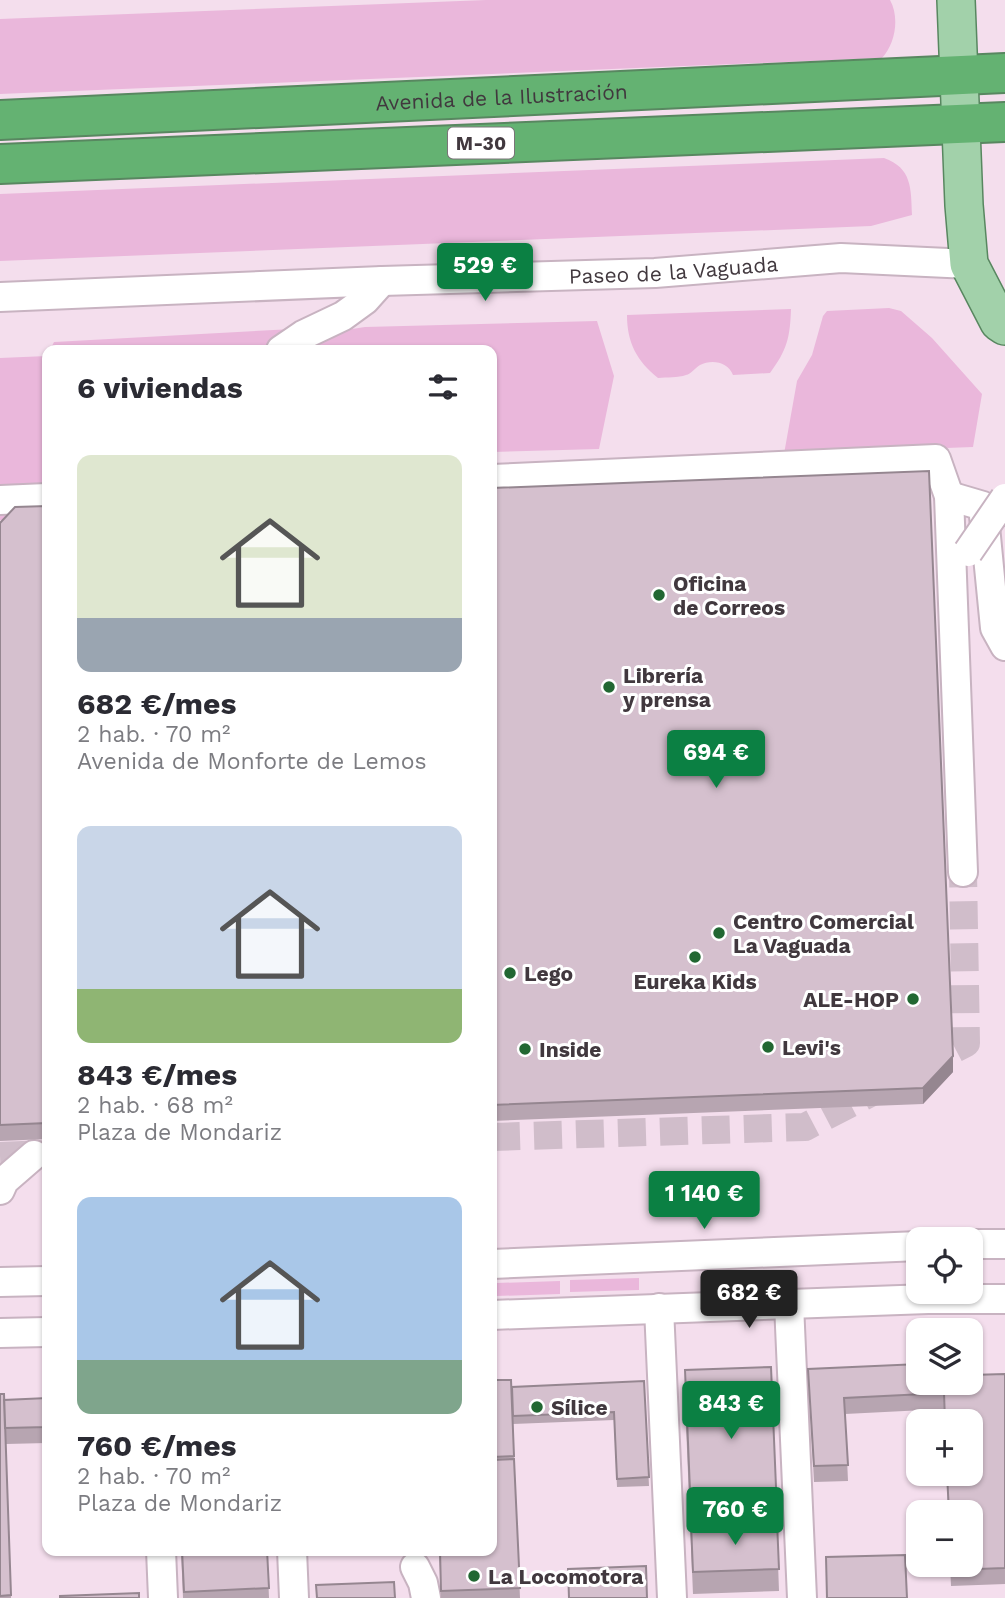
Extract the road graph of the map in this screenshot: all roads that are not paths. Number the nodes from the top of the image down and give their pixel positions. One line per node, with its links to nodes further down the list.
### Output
1 (956, 0): 3 (main road)
2 (1005, 73): 3 (highway, Avenida de la Ilustración / M-30)
3 (958, 76): 4 (highway, Avenida de la Ilustración / M-30); 6 (main road)
4 (0, 120)
5 (1005, 122): 6 (highway, M-30)
6 (961, 125): 7 (highway, M-30); 8 (main road)
7 (0, 164)
8 (969, 264): 9 (street, Paseo de la Vaguada); 11 (main road)
9 (382, 281): 10 (street, Paseo de la Vaguada); 12 (street)
10 (0, 297)
11 (1005, 326)
12 (288, 345)
13 (497, 479): 14 (street)
14 (949, 496): 16 (street, bridge); 18 (street)
15 (42, 498): 17 (street)
16 (1005, 498)
17 (0, 500)
18 (1005, 646)
19 (34, 1154): 20 (street)
20 (0, 1190)
21 (983, 1244): 22 (street)
22 (1005, 1244)
23 (906, 1247): 24 (street)
24 (497, 1265)
25 (42, 1281): 26 (street)
26 (0, 1282)
27 (1005, 1299): 28 (street)
28 (789, 1304): 29 (street); 40 (street)
29 (659, 1308): 30 (street); 39 (street)
30 (497, 1315)
31 (42, 1332): 32 (street)
32 (0, 1334)
33 (161, 1556): 36 (street)
34 (292, 1556): 37 (street)
35 (415, 1567): 38 (street)
36 (163, 1598)
37 (294, 1598)
38 (426, 1598)
39 (672, 1598)
40 (802, 1598)

